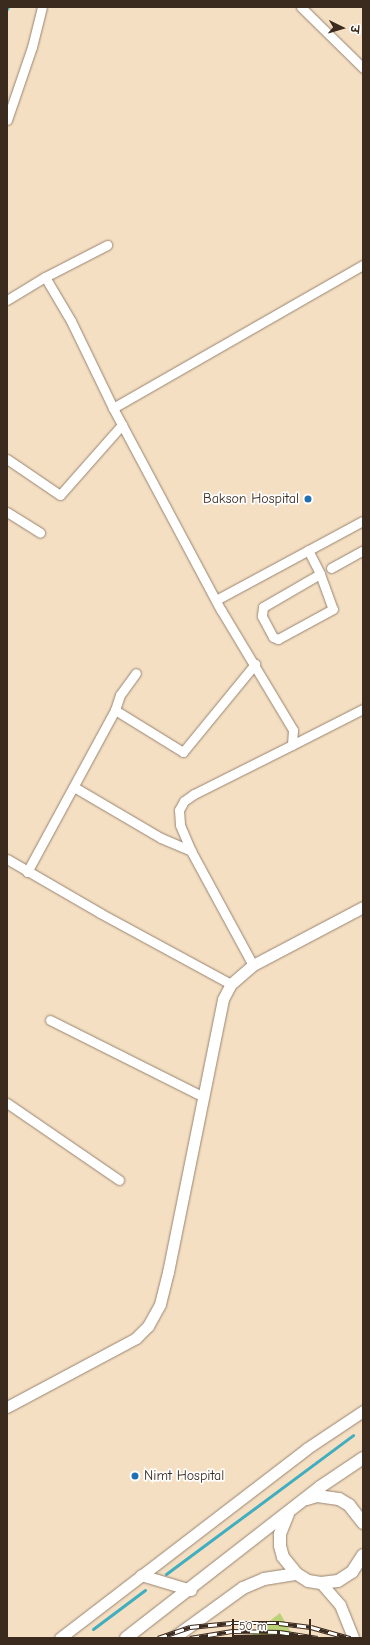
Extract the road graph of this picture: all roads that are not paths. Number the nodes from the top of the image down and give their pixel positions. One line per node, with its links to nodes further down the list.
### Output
1 (42, 7): 4 (street)
2 (301, 7): 3 (street)
3 (363, 68)
4 (7, 120)
5 (107, 245): 7 (street)
6 (363, 265): 9 (street)
7 (45, 277): 8 (street); 9 (street)
8 (7, 300)
9 (113, 408): 10 (street)
10 (122, 424): 11 (street); 19 (street)
11 (7, 459)
12 (7, 512): 14 (street)
13 (363, 521): 15 (street)
14 (40, 533)
15 (308, 550): 18 (street); 19 (street)
16 (363, 550): 17 (street)
17 (331, 568)
18 (320, 574): 18 (street)
19 (216, 600): 20 (street)
20 (256, 664): 23 (street); 24 (street)
21 (136, 673): 23 (street)
22 (363, 709): 24 (street)
23 (115, 710): 25 (street)
24 (292, 745): 26 (street)
25 (74, 787): 26 (street); 28 (street)
26 (191, 852): 30 (street)
27 (7, 859): 28 (street)
28 (27, 872): 31 (street)
29 (363, 907): 30 (street)
30 (253, 966): 31 (street)
31 (231, 984): 33 (street)
32 (50, 1020): 33 (street)
33 (204, 1097): 36 (street)
34 (7, 1103): 35 (street)
35 (119, 1180)
36 (7, 1407)
37 (363, 1411): 44 (street)
38 (363, 1458): 39 (main road)
39 (306, 1499): 40 (main road); 41 (main road)
40 (288, 1513): 43 (main road); 46 (main road)
41 (363, 1523)
42 (363, 1558): 45 (main road)
43 (297, 1574): 45 (main road); 49 (main road)
44 (141, 1575): 46 (street); 47 (street)
45 (321, 1583): 50 (street)
46 (191, 1590): 48 (main road)
47 (60, 1638)
48 (126, 1638)
49 (174, 1638)
50 (353, 1638)

